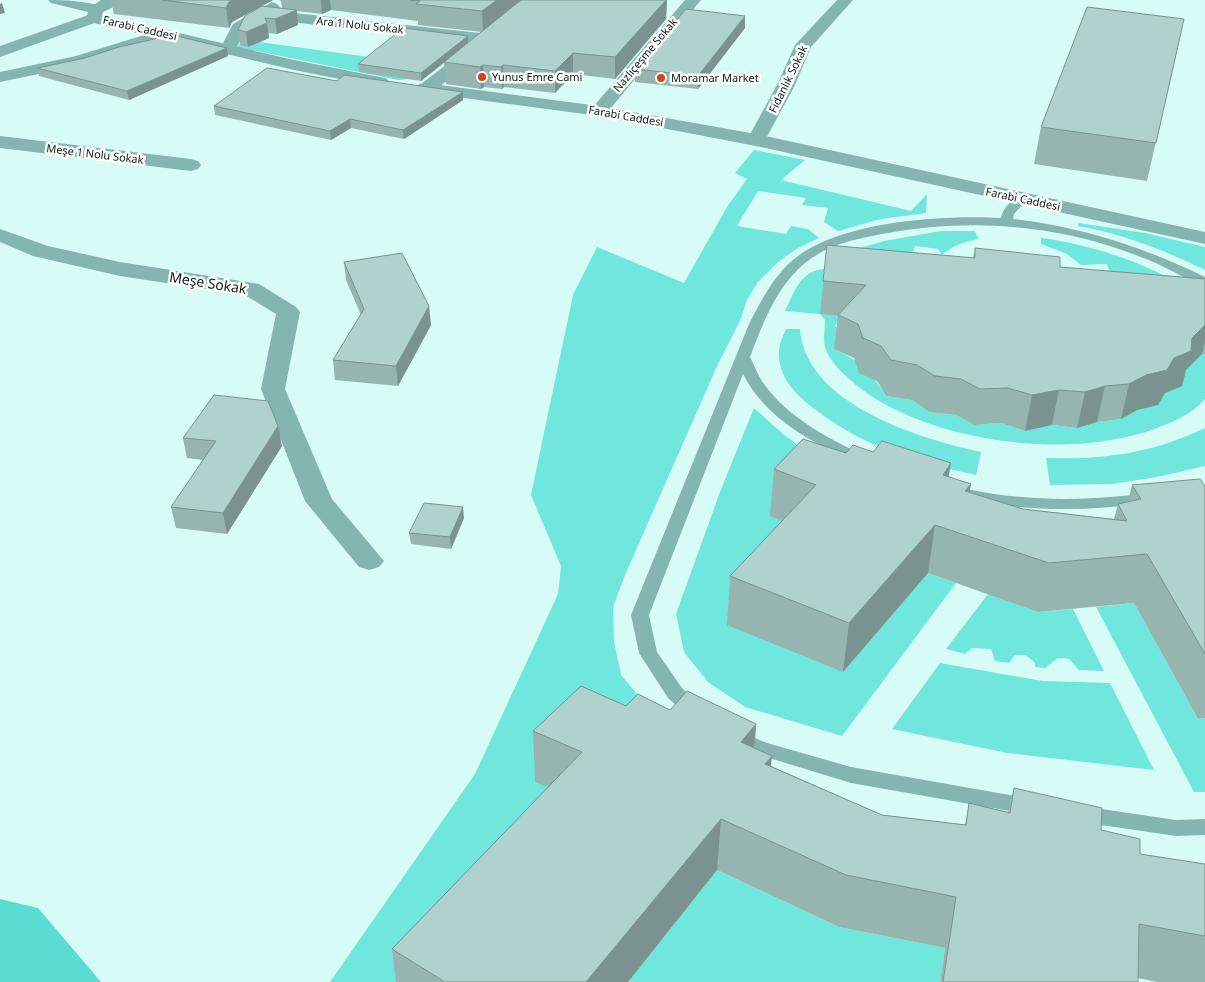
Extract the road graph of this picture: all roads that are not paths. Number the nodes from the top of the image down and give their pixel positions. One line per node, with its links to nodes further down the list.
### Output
1 (56, 0): 6 (street, Farabi Caddesi)
2 (113, 0): 6 (street)
3 (285, 0): 7 (street)
4 (693, 0): 15 (street, Nazlıçeşme Sokak)
5 (845, 0): 16 (street, Fidanlık Sokak)
6 (95, 14): 9 (street, Farabi Caddesi); 12 (street)
7 (260, 14): 10 (street, Ara 1 Nolu Sokak); 11 (street)
8 (502, 28): 10 (street)
9 (164, 34): 11 (street, Farabi Caddesi); 13 (street)
10 (489, 39): 14 (street)
11 (228, 49): 14 (street, Farabi Caddesi)
12 (0, 52)
13 (0, 77)
14 (427, 88): 15 (street, Farabi Caddesi)
15 (599, 111): 16 (street, Farabi Caddesi)
16 (756, 140): 19 (street, Farabi Caddesi)
17 (0, 142): 18 (street, Meşe 1 Nolu Sokak)
18 (191, 166)
19 (1022, 198): 20 (lane); 22 (street, Farabi Caddesi)
20 (1007, 221): 23 (lane); 25 (lane)
21 (0, 235): 30 (street, Meşe Sokak)
22 (1205, 238)
23 (804, 259): 24 (lane); 26 (lane)
24 (823, 261)
25 (1205, 282)
26 (743, 357): 27 (lane); 31 (lane)
27 (880, 468)
28 (956, 491): 29 (lane)
29 (1166, 496)
30 (369, 561)
31 (1048, 810)
32 (1067, 812): 33 (lane)
33 (1205, 827)

